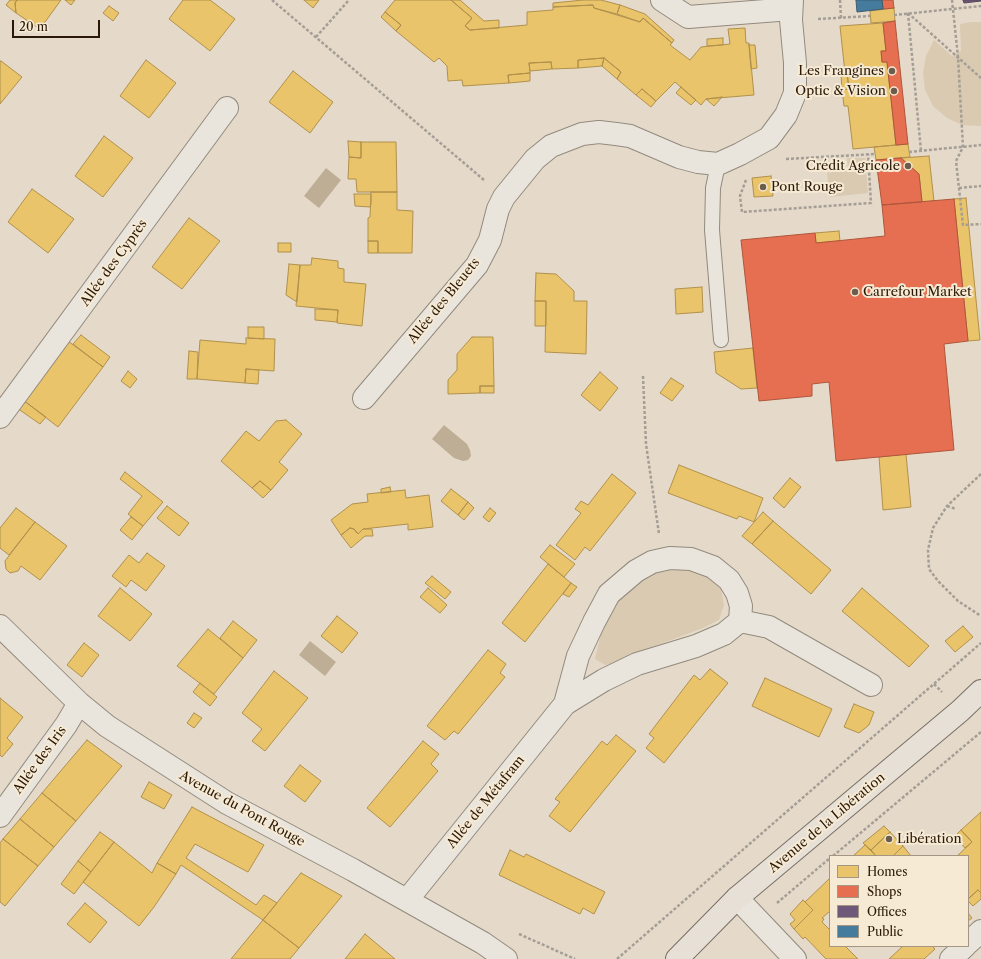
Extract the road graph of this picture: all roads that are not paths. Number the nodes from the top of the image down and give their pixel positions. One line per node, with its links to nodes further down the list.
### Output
1 (662, 0): 2 (street)
2 (791, 9): 4 (street)
3 (227, 108): 7 (street, Allée des Cyprès)
4 (718, 164): 5 (lane); 6 (street, Allée des Bleuets)
5 (721, 340)
6 (364, 398)
7 (0, 417)
8 (740, 621): 10 (street); 13 (street, Allée de Métafram); 13 (street, Allée de Métafram)
9 (0, 626): 12 (street, Avenue du Pont Rouge)
10 (871, 685)
11 (981, 691): 15 (main road, Avenue de la Libération)
12 (79, 704): 14 (street, Allée des Iris); 16 (street, Avenue du Pont Rouge)
13 (565, 704): 16 (street, Allée de Métafram)
14 (0, 816)
15 (737, 898): 21 (main road, Avenue de la Libération); 22 (street)
16 (407, 900): 20 (street, Avenue du Pont Rouge)
17 (981, 931): 18 (street)
18 (969, 942)
19 (964, 947): 23 (street)
20 (506, 959)
21 (677, 959)
22 (795, 959)
23 (951, 959)

